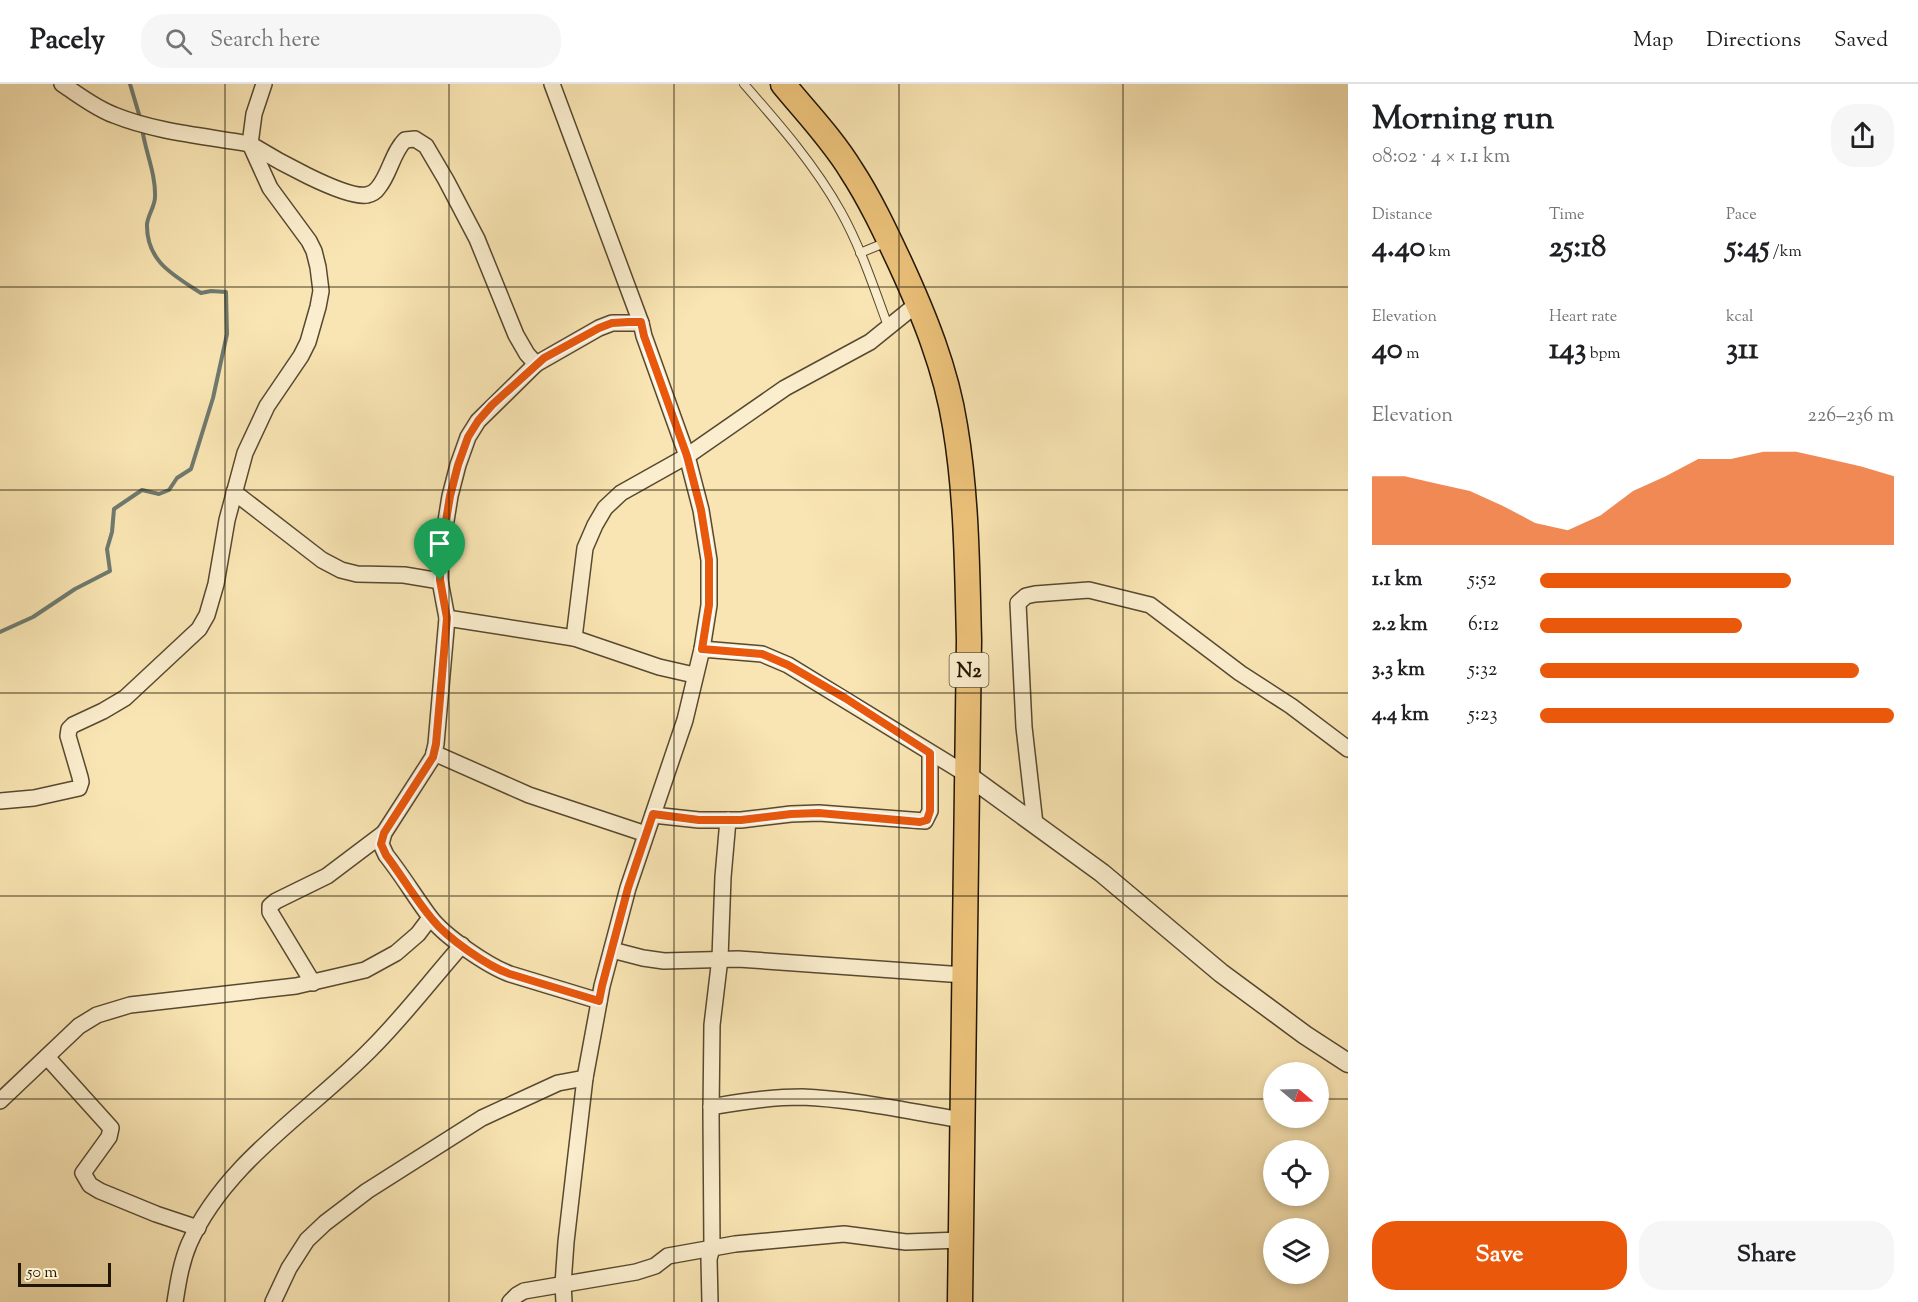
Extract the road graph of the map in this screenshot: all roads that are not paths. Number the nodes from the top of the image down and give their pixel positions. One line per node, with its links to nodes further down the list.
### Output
1 (62, 84): 6 (street)
2 (264, 84): 6 (street)
3 (552, 84): 10 (street)
4 (744, 84): 8 (lane)
5 (783, 84): 7 (highway, N2)
6 (250, 144): 12 (street); 14 (street)
7 (890, 241): 8 (lane); 9 (highway, N2)
8 (860, 253): 11 (lane)
9 (917, 304): 11 (street); 23 (highway, N2)
10 (641, 322): 12 (street); 13 (street)
11 (888, 326): 13 (street)
12 (536, 364): 15 (street)
13 (687, 456): 17 (street); 18 (street)
14 (234, 492): 15 (street); 24 (street)
15 (440, 580): 16 (street)
16 (447, 618): 17 (street); 21 (street)
17 (574, 638): 19 (street)
18 (702, 649): 19 (street); 22 (street)
19 (694, 675): 25 (street)
20 (1348, 749): 27 (street)
21 (434, 753): 28 (street); 29 (street)
22 (930, 753): 23 (street); 26 (street)
23 (966, 774): 27 (street); 34 (highway, N2)
24 (0, 801)
25 (653, 814): 26 (street); 29 (street)
26 (728, 820): 33 (street)
27 (1035, 824): 38 (street)
28 (384, 833): 30 (street); 35 (street)
29 (646, 834): 32 (street)
30 (430, 918): 31 (street); 35 (street)
31 (462, 945): 36 (street); 43 (street)
32 (612, 950): 33 (street); 36 (street)
33 (720, 958): 34 (street); 41 (street)
34 (964, 975): 42 (highway, N2)
35 (313, 983): 37 (street)
36 (599, 1001): 39 (street)
37 (47, 1057): 40 (street); 43 (street)
38 (1348, 1063)
39 (585, 1078): 46 (street); 48 (street)
40 (0, 1101)
41 (711, 1107): 42 (street); 45 (street)
42 (962, 1120): 44 (highway, N2)
43 (198, 1228): 47 (street)
44 (960, 1240): 45 (street); 52 (highway, N2)
45 (712, 1248): 46 (street); 51 (street)
46 (563, 1284): 49 (street); 50 (street)
47 (175, 1302)
48 (273, 1302)
49 (510, 1302)
50 (564, 1302)
51 (710, 1302)
52 (960, 1302)

